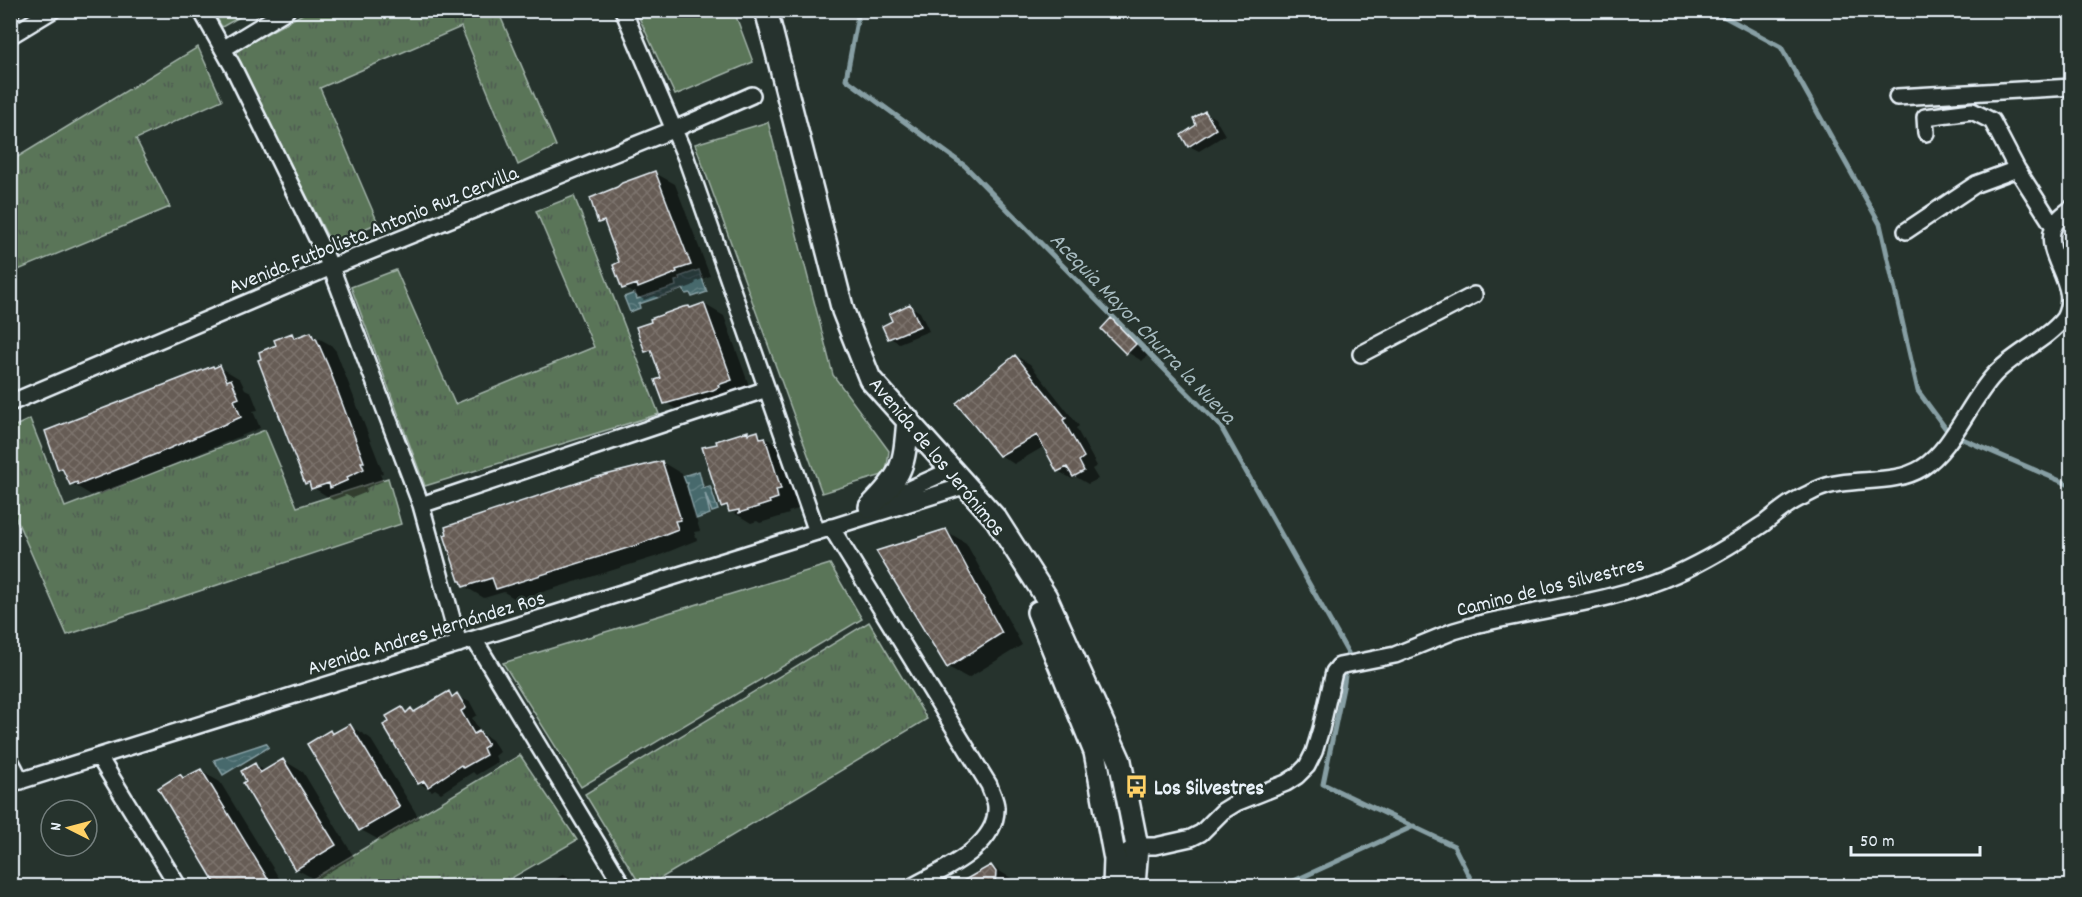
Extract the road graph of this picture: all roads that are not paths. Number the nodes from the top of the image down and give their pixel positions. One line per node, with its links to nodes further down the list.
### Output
1 (53, 10): 6 (street)
2 (201, 10): 7 (street)
3 (287, 10): 7 (street)
4 (623, 10): 11 (street)
5 (766, 10): 22 (main road, Avenida de los Jerónimos)
6 (10, 36)
7 (223, 49): 17 (street)
8 (2072, 87): 10 (street)
9 (752, 95): 11 (street, Avenida Futbolista Antonio Ruz Cervilla)
10 (1897, 97)
11 (675, 129): 17 (street, Avenida Futbolista Antonio Ruz Cervilla); 20 (street)
12 (1926, 133): 13 (street)
13 (2017, 169): 15 (street); 16 (street)
14 (2072, 208): 15 (street)
15 (2054, 227): 33 (street, Camino de los Silvestres)
16 (1906, 231)
17 (331, 267): 21 (street, Avenida Futbolista Antonio Ruz Cervilla); 25 (street)
18 (1474, 295): 19 (street)
19 (1361, 354)
20 (767, 389): 25 (street); 27 (street)
21 (10, 403)
22 (908, 419): 23 (main road, Avenida de los Jerónimos); 26 (main road)
23 (952, 469): 24 (main road, Avenida de los Jerónimos); 26 (street, Avenida Andres Hernández Ros)
24 (967, 485): 26 (street, Avenida Andres Hernández Ros); 28 (main road, Avenida de los Jerónimos)
25 (421, 505): 29 (street)
26 (862, 514): 27 (street, Avenida Andres Hernández Ros)
27 (824, 530): 29 (street, Avenida Andres Hernández Ros); 37 (street)
28 (1004, 531): 33 (main road, Avenida de los Jerónimos); 34 (main road)
29 (466, 642): 30 (street, Avenida Andres Hernández Ros); 36 (street)
30 (99, 757): 32 (street, Avenida Andres Hernández Ros); 35 (street)
31 (10, 760): 32 (street)
32 (16, 783)
33 (1137, 846): 34 (street, Camino de los Silvestres); 39 (main road, Avenida de los Jerónimos)
34 (1115, 859): 38 (main road)
35 (178, 886)
36 (623, 886)
37 (913, 886)
38 (1114, 886)
39 (1134, 886)

